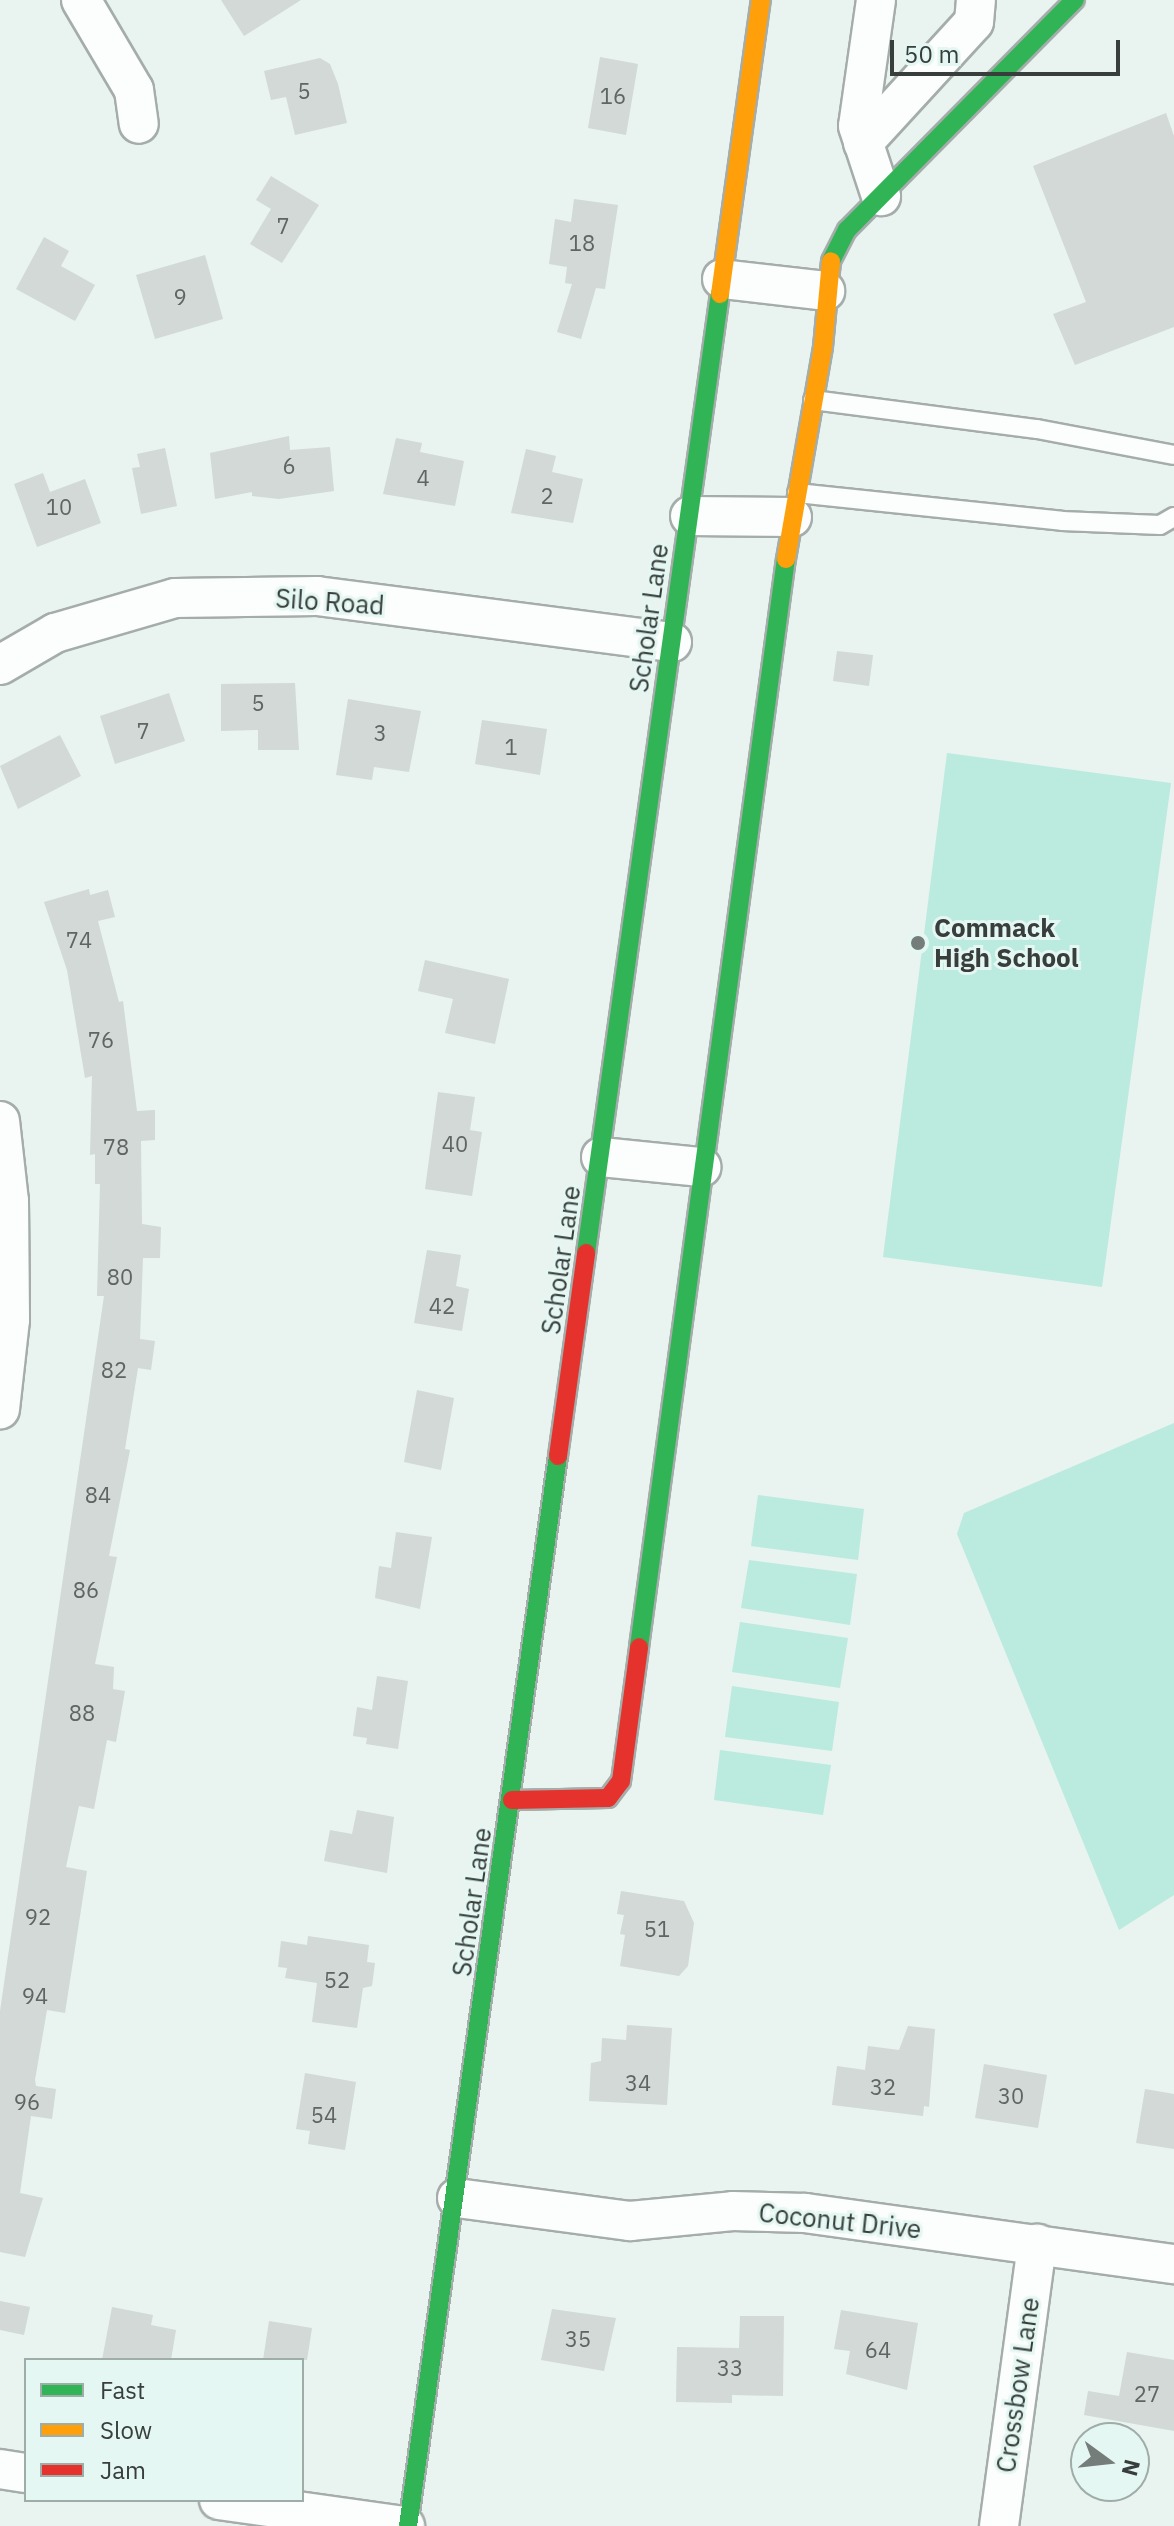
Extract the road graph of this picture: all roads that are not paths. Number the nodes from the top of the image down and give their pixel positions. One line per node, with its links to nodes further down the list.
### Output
1 (81, 0): 6 (street)
2 (761, 0): 9 (street, Scholar Lane)
3 (876, 0): 7 (street)
4 (976, 0): 7 (street)
5 (1075, 0): 8 (street)
6 (139, 124)
7 (863, 143): 8 (street)
8 (881, 196): 10 (street)
9 (722, 279): 10 (street); 14 (street, Scholar Lane)
10 (825, 291): 11 (street)
11 (813, 400): 12 (lane); 13 (street)
12 (1174, 455)
13 (794, 505): 14 (street); 15 (lane); 20 (street)
14 (690, 516): 16 (street, Scholar Lane)
15 (1174, 517)
16 (672, 642): 17 (street, Silo Road); 19 (street, Scholar Lane)
17 (0, 665)
18 (0, 1121): 21 (street)
19 (601, 1157): 20 (street); 22 (street, Scholar Lane)
20 (702, 1167): 22 (street)
21 (0, 1409)
22 (512, 1800): 23 (street, Scholar Lane)
23 (457, 2198): 24 (street, Coconut Drive); 29 (street, Scholar Lane)
24 (1037, 2244): 25 (street, Coconut Drive); 30 (street, Crossbow Lane)
25 (1174, 2264)
26 (0, 2469): 27 (street)
27 (24, 2473)
28 (233, 2502): 29 (street)
29 (406, 2526)
30 (999, 2526)

